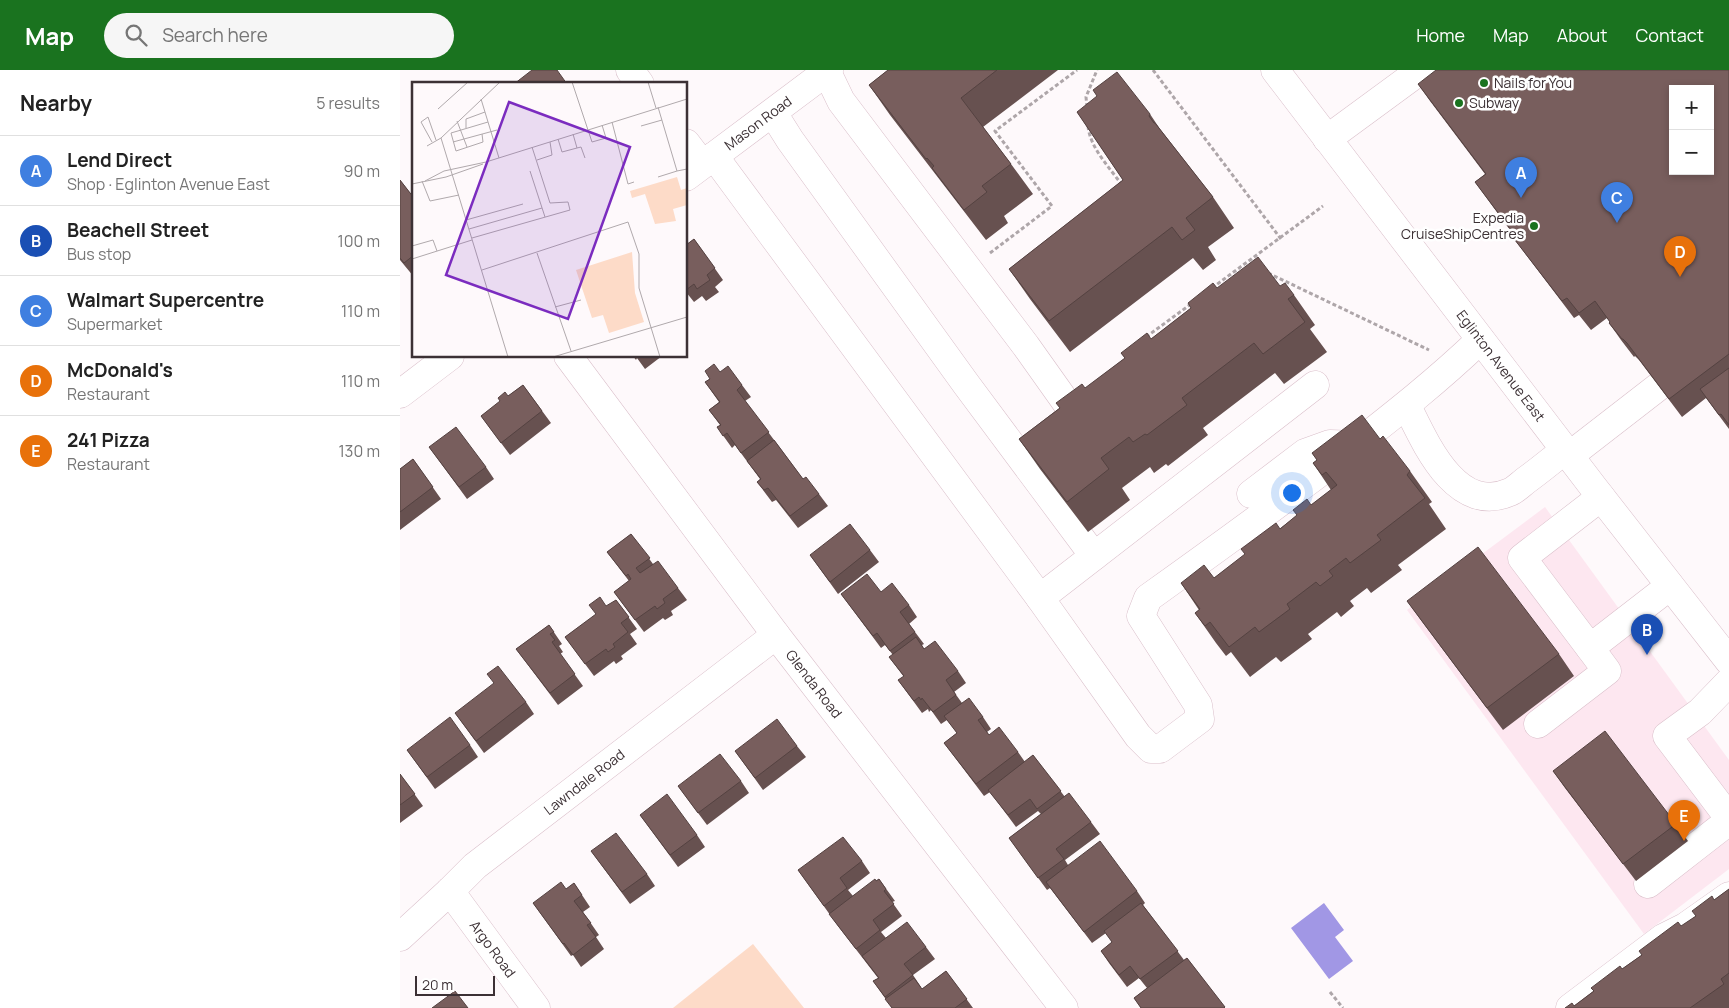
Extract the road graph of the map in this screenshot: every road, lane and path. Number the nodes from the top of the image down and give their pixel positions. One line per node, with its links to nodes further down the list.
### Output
1 (630, 70): 8 (street)
2 (1077, 70): 18 (path)
3 (1096, 70): 10 (path)
4 (1153, 70): 17 (path)
5 (1275, 70): 12 (street, Eglinton Avenue East)
6 (1421, 70): 12 (street)
7 (828, 71): 9 (street, Mason Road); 18 (street)
8 (639, 82)
9 (773, 113): 14 (street, Mason Road); 36 (street)
10 (1088, 115)
11 (1088, 125): 15 (path)
12 (1327, 139): 22 (street, Eglinton Avenue East)
13 (688, 146): 14 (street)
14 (701, 166): 38 (street)
15 (1126, 191)
16 (1323, 206): 17 (path)
17 (1281, 238): 20 (path)
18 (968, 269): 31 (street)
19 (1264, 272): 24 (path)
20 (1208, 291)
21 (1193, 303): 23 (path)
22 (1480, 340): 30 (street); 33 (street, Eglinton Avenue East)
23 (1139, 342)
24 (1433, 352)
25 (447, 358): 29 (street)
26 (569, 358): 39 (street, Glenda Road)
27 (1315, 385): 36 (street)
28 (1658, 386): 33 (street)
29 (400, 394)
30 (1407, 406): 32 (street); 33 (street)
31 (1074, 415)
32 (1356, 445): 34 (street); 38 (street)
33 (1567, 453): 35 (street, Eglinton Avenue East)
34 (1251, 494)
35 (1601, 497): 37 (street, Eglinton Avenue East); 40 (street)
36 (1094, 556): 38 (street)
37 (1670, 586): 40 (street); 41 (street, Eglinton Avenue East)
38 (1040, 598)
39 (776, 635): 46 (street, Lawndale Road); 51 (street, Glenda Road)
40 (1590, 648): 43 (street)
41 (1729, 661)
42 (1729, 682): 44 (street)
43 (1538, 724)
44 (1729, 819): 45 (street)
45 (1648, 884)
46 (450, 891): 48 (street, Lawndale Road); 50 (street, Argo Road)
47 (1729, 896): 53 (street)
48 (400, 937)
49 (1330, 992): 52 (path)
50 (536, 1008)
51 (1064, 1008)
52 (1342, 1008)
53 (1570, 1008)

